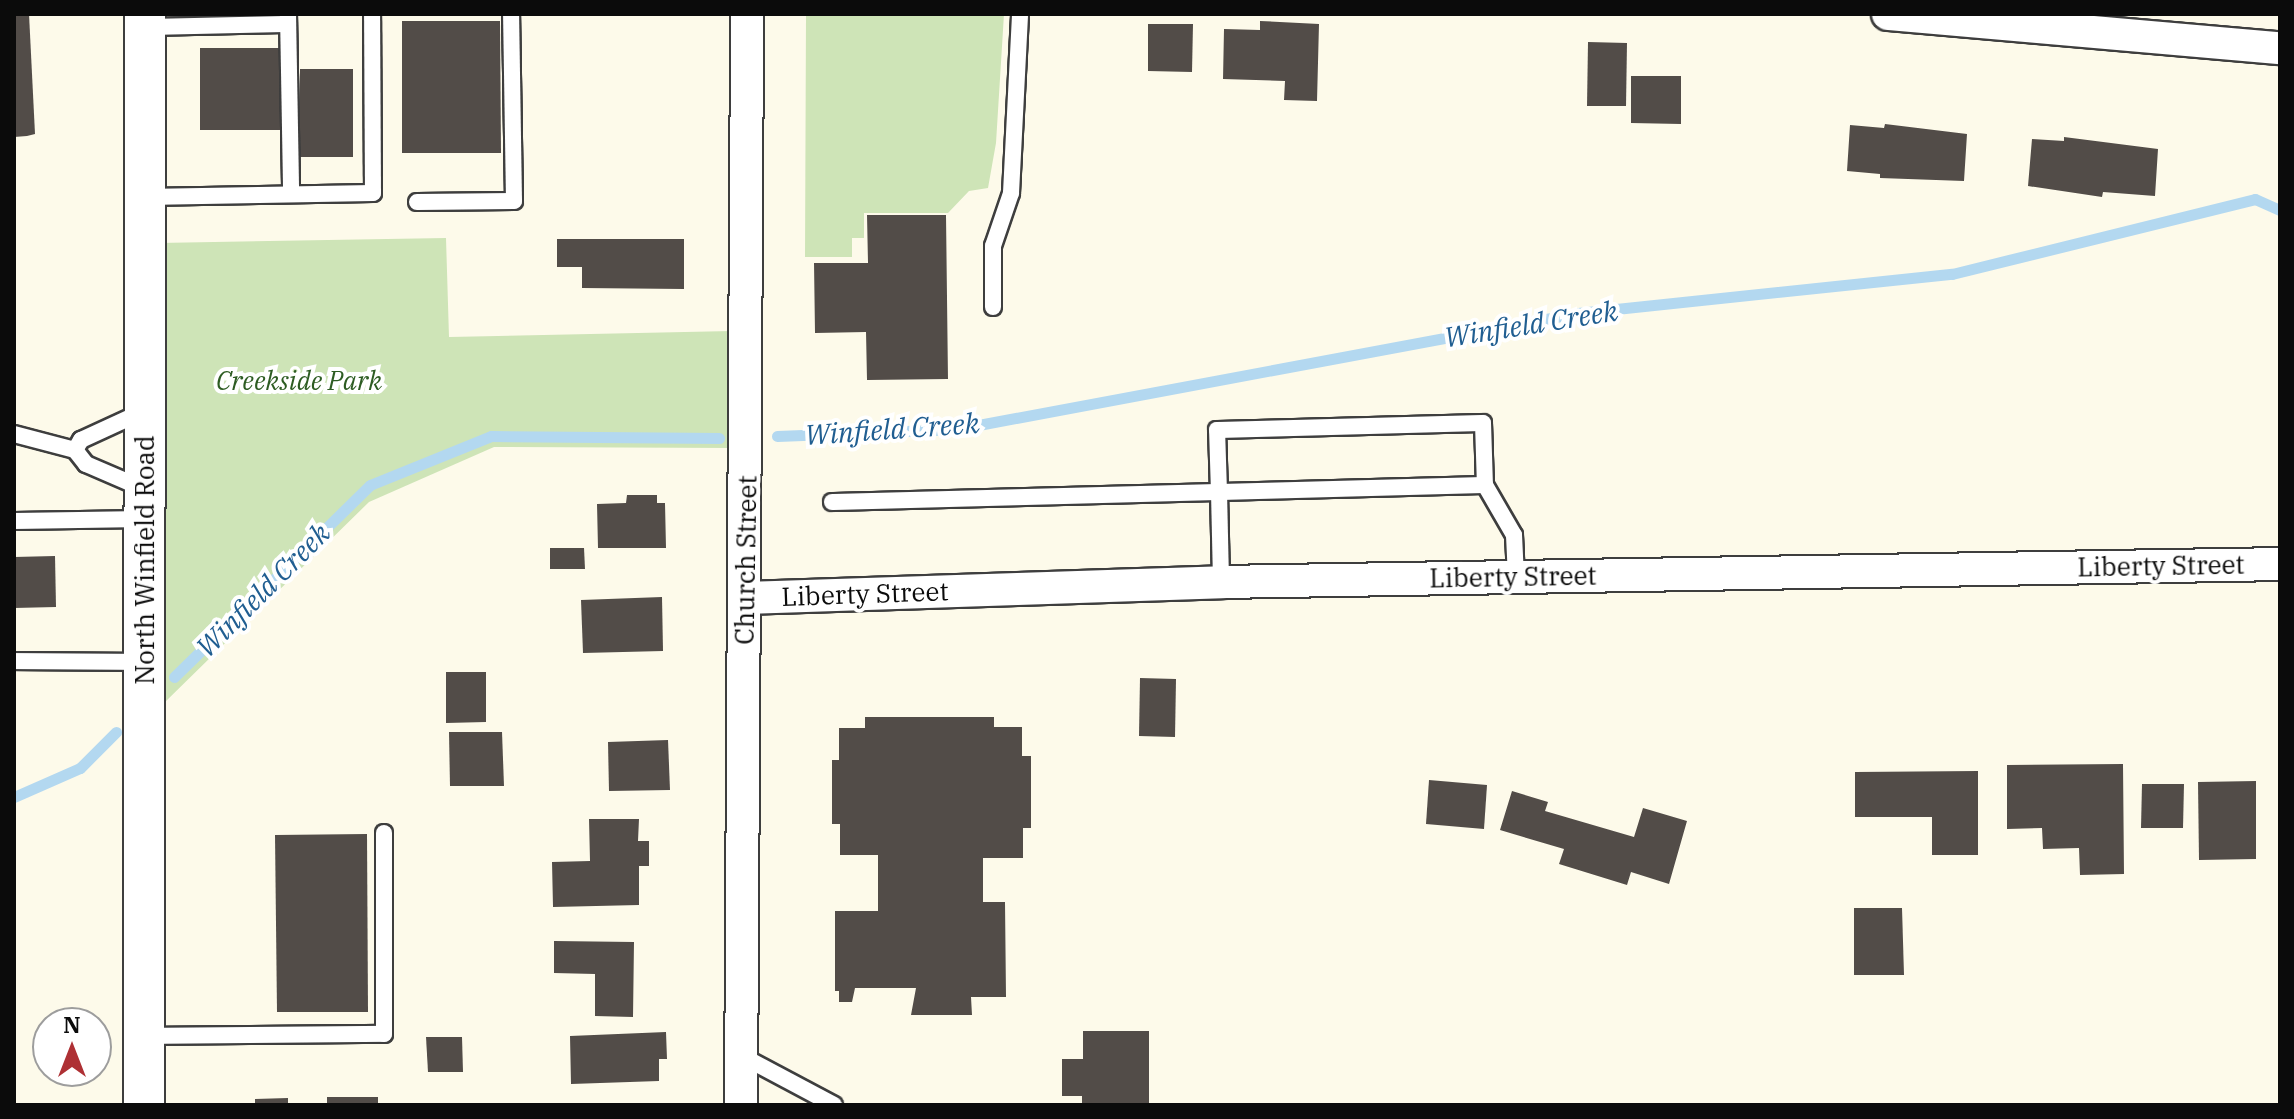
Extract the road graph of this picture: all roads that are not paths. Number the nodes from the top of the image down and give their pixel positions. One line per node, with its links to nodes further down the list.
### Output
1 (372, 14): 9 (lane)
2 (511, 14): 11 (lane)
3 (747, 14): 24 (street, Church Street)
4 (1020, 14): 12 (lane)
5 (1888, 14): 8 (street)
6 (288, 19): 7 (lane); 9 (lane)
7 (145, 20): 10 (street, North Winfield Road)
8 (2280, 48)
9 (291, 194): 10 (lane)
10 (145, 197): 13 (street, North Winfield Road)
11 (417, 202)
12 (993, 307)
13 (145, 410): 15 (lane); 19 (street, North Winfield Road)
14 (14, 434): 15 (lane)
15 (75, 450): 19 (lane)
16 (1485, 485): 17 (lane); 17 (lane); 22 (lane)
17 (1219, 492): 18 (lane); 23 (lane)
18 (832, 502)
19 (145, 504): 20 (lane); 26 (street, North Winfield Road)
20 (14, 521)
21 (2280, 564): 22 (street, Liberty Street)
22 (1516, 577): 23 (street, Liberty Street)
23 (1221, 582): 24 (street, Liberty Street)
24 (746, 598): 29 (street, Church Street)
25 (14, 661): 26 (lane)
26 (145, 662): 28 (street, North Winfield Road)
27 (384, 833): 28 (lane)
28 (144, 1036): 30 (street, North Winfield Road)
29 (742, 1056): 31 (street, Church Street); 32 (lane)
30 (144, 1105)
31 (741, 1105)
32 (834, 1105)

